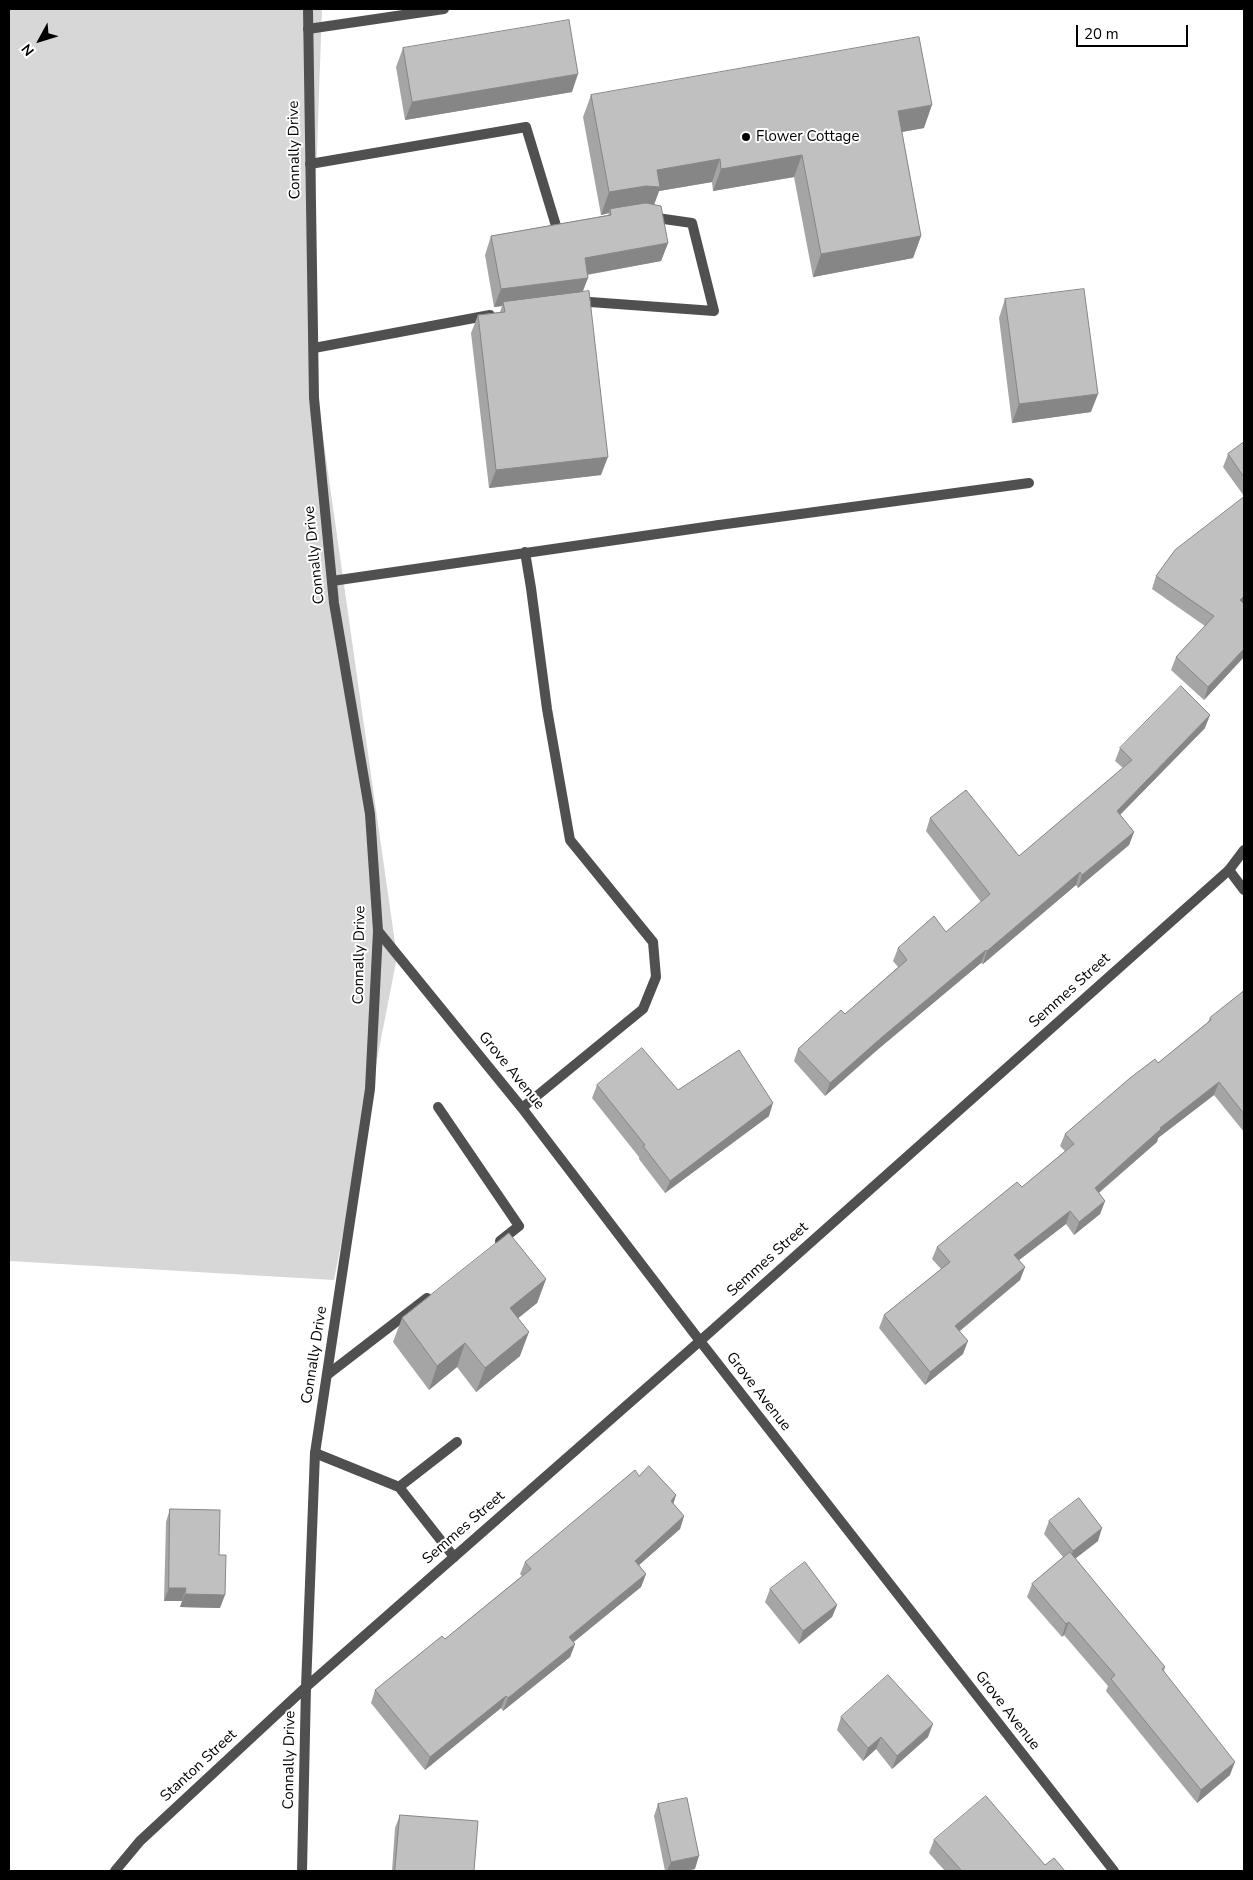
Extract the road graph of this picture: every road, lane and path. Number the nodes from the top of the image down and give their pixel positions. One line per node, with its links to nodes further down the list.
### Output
1 (308, 9): 3 (street, Connally Drive)
2 (444, 9): 3 (street)
3 (308, 29): 4 (street, Connally Drive)
4 (310, 164): 6 (street); 9 (street, Connally Drive)
5 (638, 215): 7 (street)
6 (575, 226)
7 (570, 305)
8 (502, 313): 9 (street)
9 (314, 348): 12 (street, Connally Drive)
10 (1029, 483): 11 (street)
11 (525, 552): 12 (street); 18 (street)
12 (332, 580): 16 (street, Connally Drive)
13 (1244, 850): 14 (street, Semmes Street)
14 (1229, 870): 15 (street); 21 (street, Semmes Street)
15 (1244, 890)
16 (378, 931): 18 (street, Grove Avenue); 22 (street, Connally Drive)
17 (438, 1107): 19 (street)
18 (522, 1108): 21 (street, Grove Avenue)
19 (490, 1249)
20 (438, 1289): 22 (street)
21 (700, 1341): 26 (street, Semmes Street); 30 (street, Grove Avenue)
22 (327, 1375): 24 (street, Connally Drive)
23 (457, 1442): 25 (street)
24 (315, 1453): 25 (street); 27 (street, Connally Drive)
25 (399, 1487): 26 (street)
26 (454, 1556): 27 (street, Semmes Street)
27 (306, 1687): 28 (street, Stanton Street); 29 (street, Connally Drive)
28 (115, 1871)
29 (302, 1871)
30 (1114, 1871)

